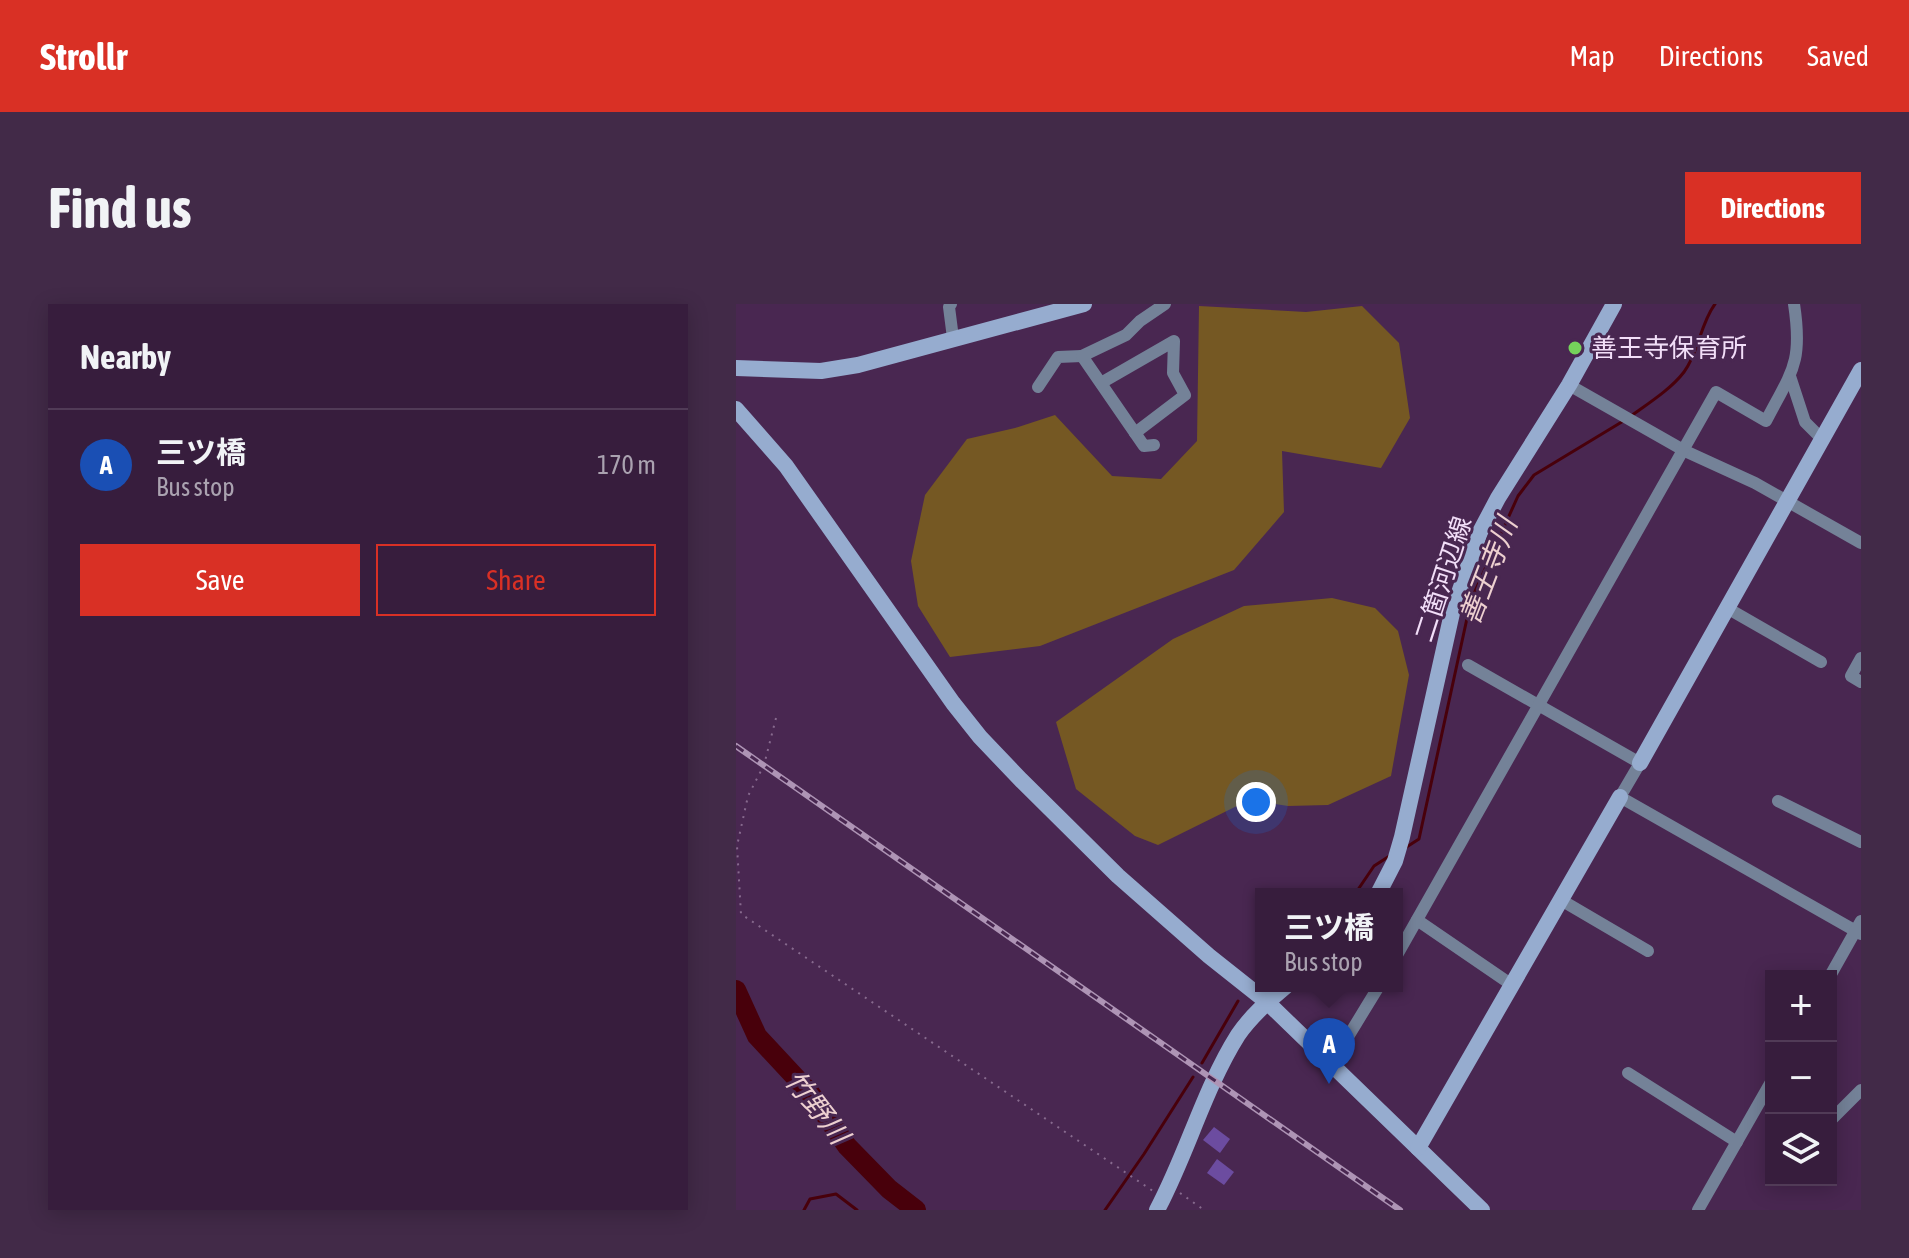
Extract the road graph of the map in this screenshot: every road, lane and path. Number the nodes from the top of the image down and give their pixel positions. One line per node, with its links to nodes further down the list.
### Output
1 (951, 304): 6 (street)
2 (1084, 304): 6 (street)
3 (1165, 304): 7 (street)
4 (1614, 304): 12 (street, 二箇河辺線)
5 (1794, 304): 10 (street)
6 (953, 338): 8 (street)
7 (1082, 356): 11 (street); 13 (street)
8 (736, 368)
9 (1861, 370): 16 (street)
10 (1790, 376): 16 (street); 18 (street)
11 (1101, 383): 15 (street); 15 (street)
12 (1569, 385): 18 (street); 32 (street, 二箇河辺線)
13 (1038, 387)
14 (736, 409): 42 (street)
15 (1135, 433): 17 (street)
16 (1823, 440): 19 (street)
17 (1154, 445)
18 (1685, 451): 19 (street); 26 (street)
19 (1787, 501): 20 (street); 21 (street)
20 (1861, 543)
21 (1727, 608): 23 (street); 28 (street)
22 (1861, 658): 25 (street)
23 (1821, 662)
24 (1468, 665): 26 (street)
25 (1861, 682)
26 (1540, 705): 28 (street); 34 (street)
27 (776, 718): 50 (path)
28 (1640, 763): 29 (street)
29 (1620, 797): 33 (street); 35 (street)
30 (1778, 801): 31 (street)
31 (1861, 842)
32 (1381, 888)
33 (1561, 900): 37 (street); 39 (street)
34 (1417, 920): 36 (street); 39 (street)
35 (1859, 929): 38 (street)
36 (1403, 944)
37 (1648, 951)
38 (1834, 970)
39 (1512, 985): 49 (street)
40 (1279, 992): 42 (street)
41 (1375, 992): 43 (street)
42 (1267, 1002): 43 (street); 50 (street)
43 (1332, 1063): 49 (street)
44 (1628, 1073): 48 (street)
45 (1861, 1090): 47 (street)
46 (1765, 1101): 48 (street)
47 (1837, 1114)
48 (1737, 1142): 53 (street)
49 (1418, 1148): 52 (street)
50 (1163, 1198): 51 (path)
51 (1204, 1210)
52 (1482, 1210)
53 (1698, 1210)

